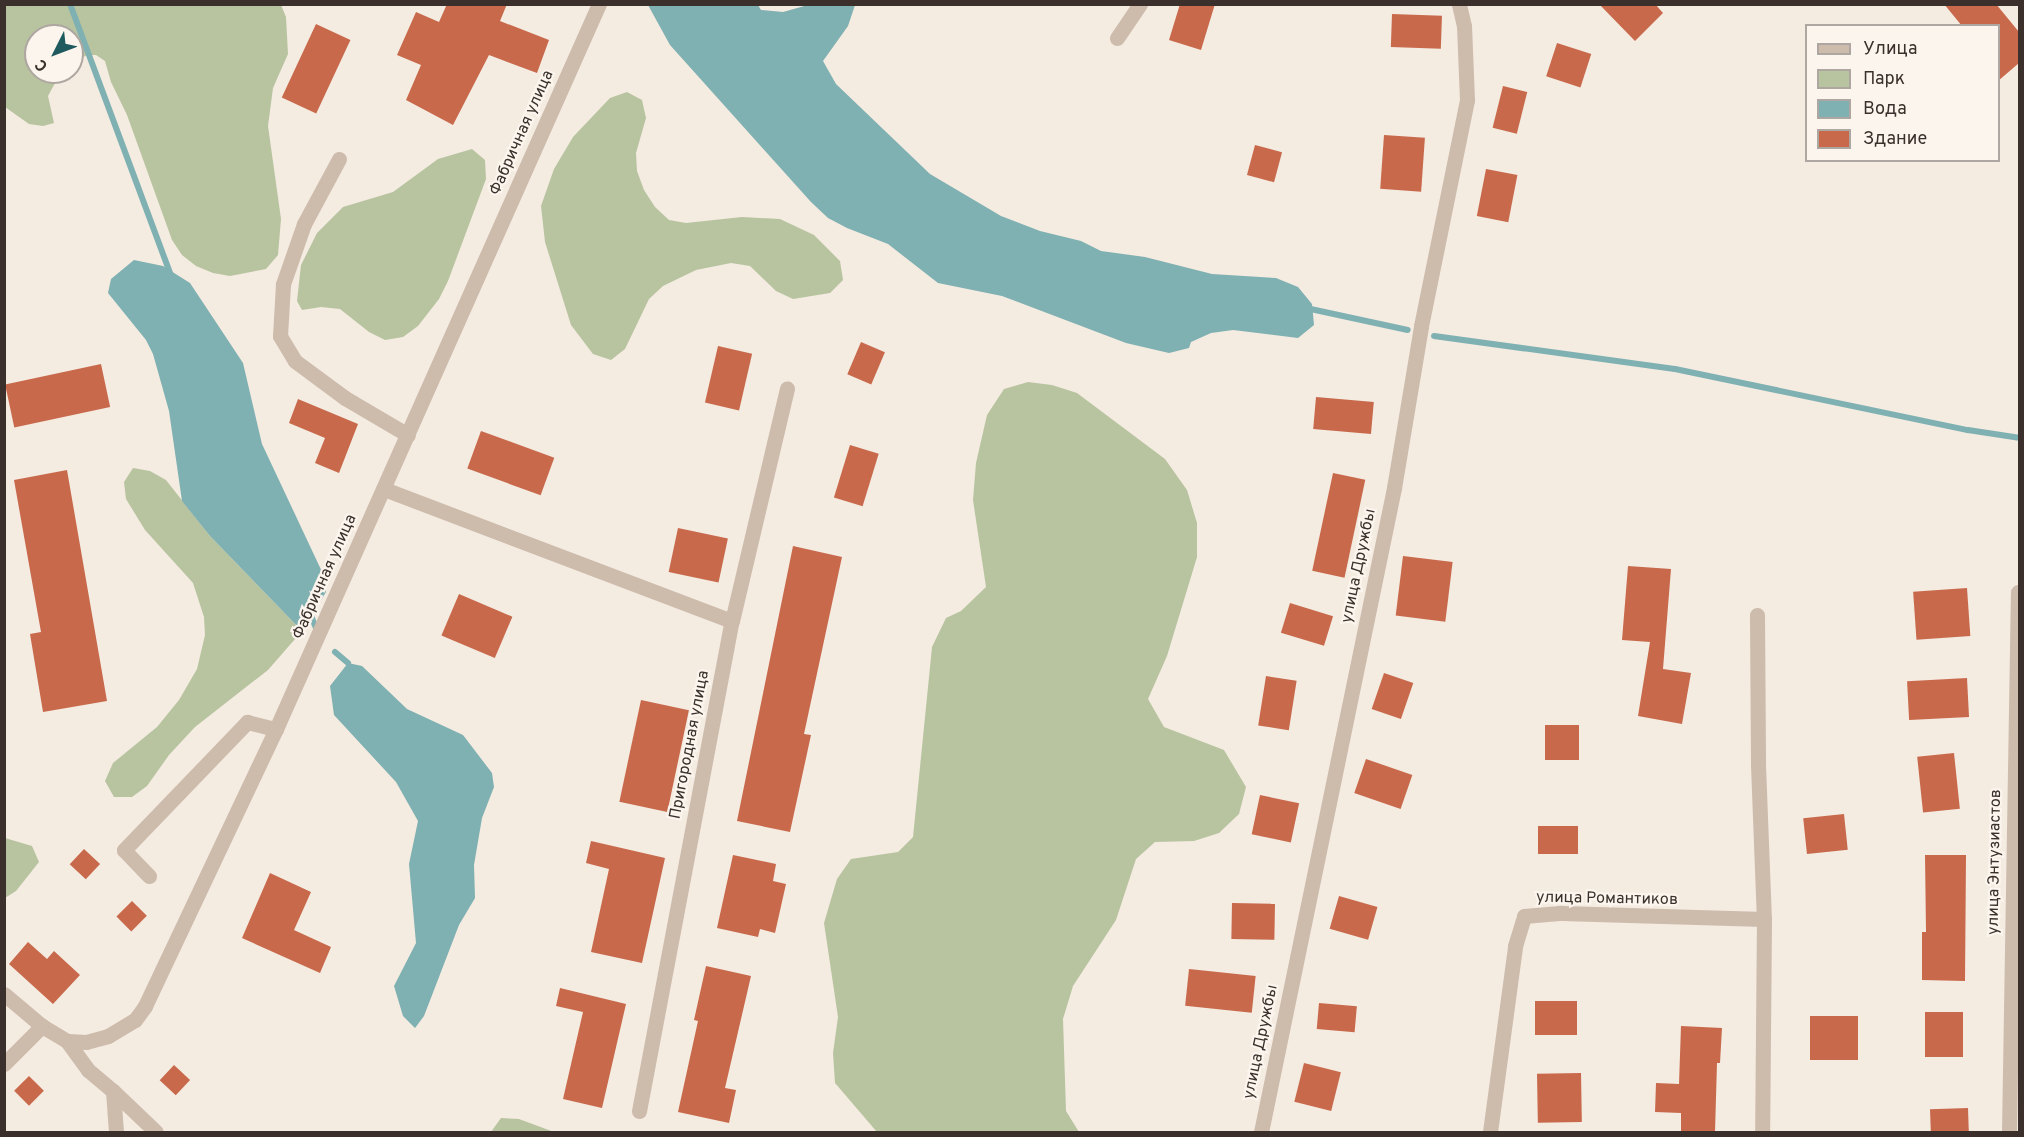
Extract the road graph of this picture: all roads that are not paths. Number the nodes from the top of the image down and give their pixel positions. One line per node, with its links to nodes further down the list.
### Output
1 (599, 4): 7 (street, Фабричная улица)
2 (1140, 4): 4 (street)
3 (1459, 4): 23 (street, улица Дружбы)
4 (1117, 38)
5 (339, 159): 7 (street)
6 (787, 388): 11 (street, Пригородная улица)
7 (408, 435): 8 (street, Фабричная улица)
8 (384, 489): 11 (street); 12 (street, Фабричная улица)
9 (2018, 592): 26 (street, улица Энтузиастов)
10 (1757, 615): 14 (street)
11 (732, 621): 20 (street, Пригородная улица)
12 (276, 729): 13 (street); 17 (street, Фабричная улица)
13 (149, 876)
14 (1764, 919): 24 (street, улица Романтиков); 25 (street)
15 (4, 994): 16 (street)
16 (42, 1026): 17 (street); 18 (street)
17 (67, 1041): 19 (street)
18 (4, 1064)
19 (113, 1090): 21 (street); 22 (street)
20 (639, 1111)
21 (116, 1132)
22 (156, 1132)
23 (1261, 1132)
24 (1490, 1132)
25 (1762, 1132)
26 (2008, 1132)

